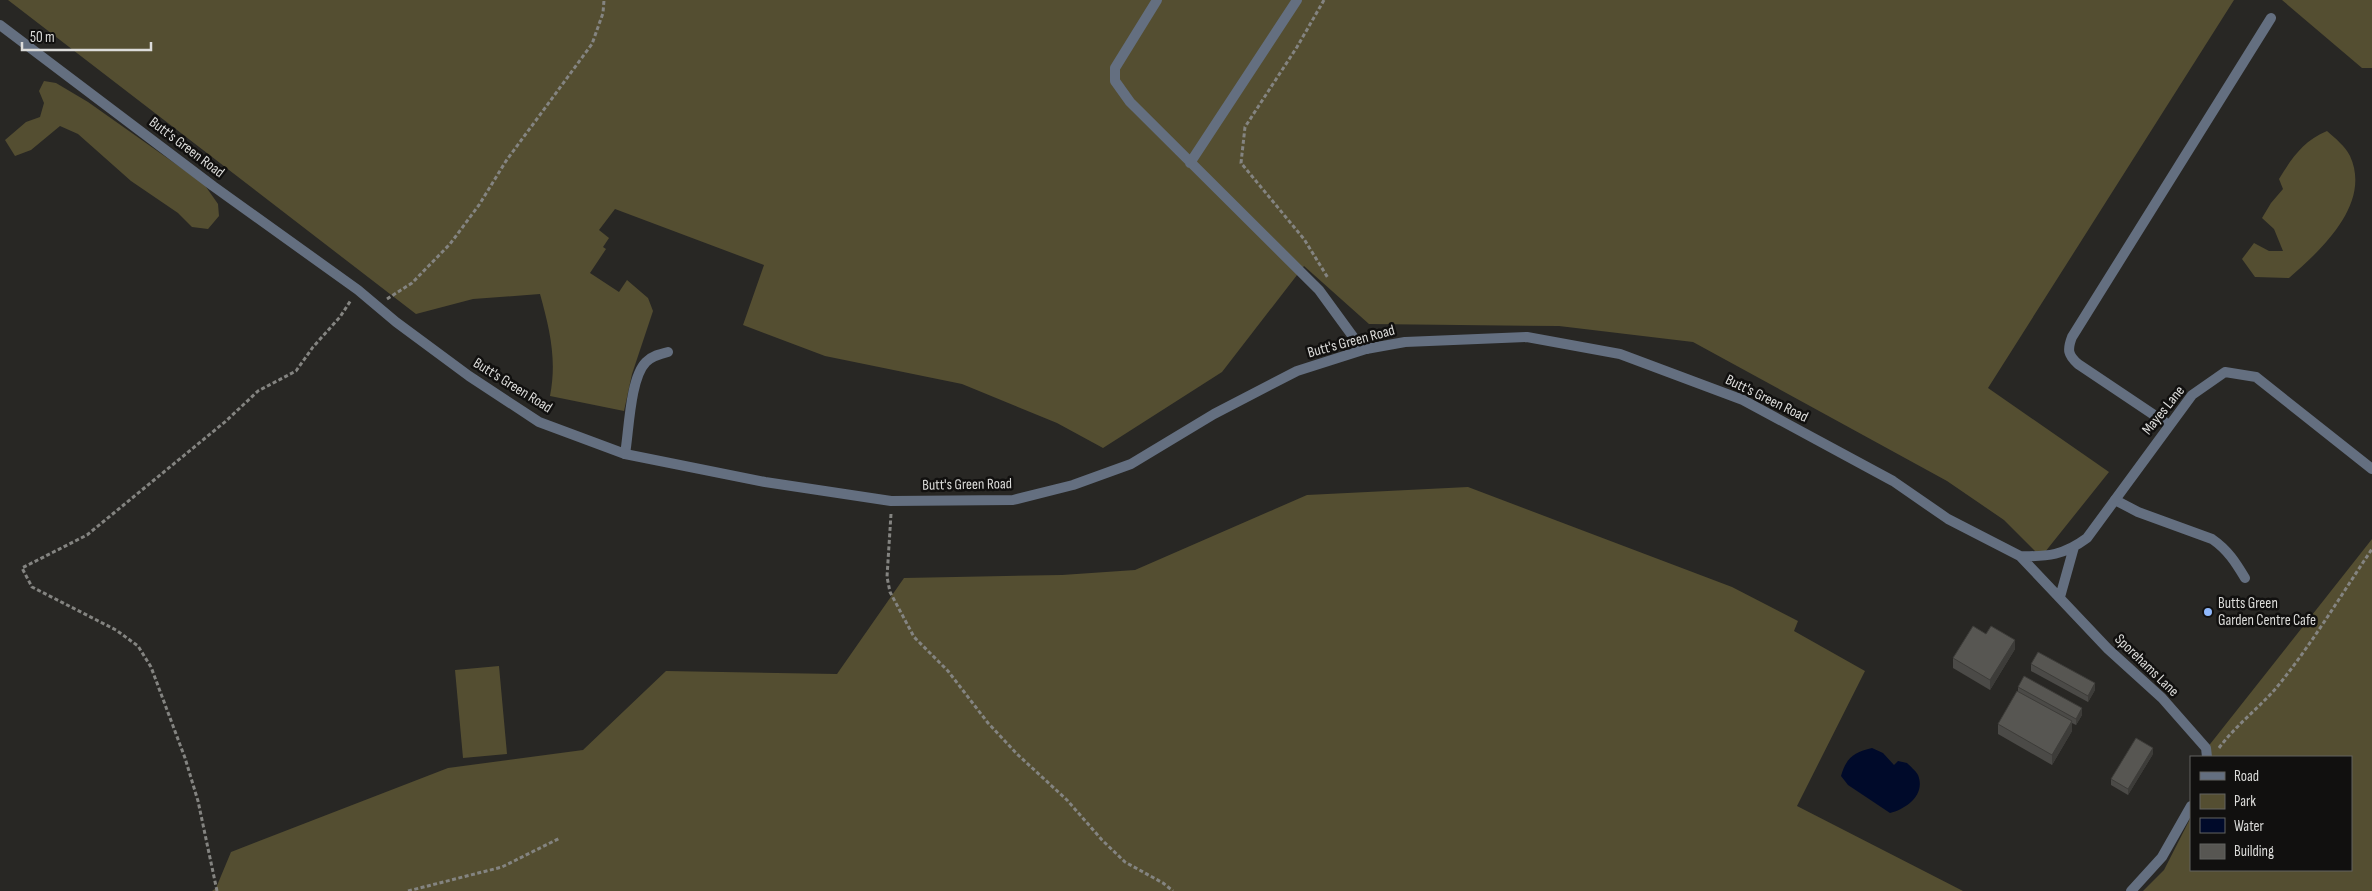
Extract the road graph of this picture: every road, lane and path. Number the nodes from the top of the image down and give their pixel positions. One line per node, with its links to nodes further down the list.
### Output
1 (604, 0): 10 (path)
2 (1157, 0): 7 (street)
3 (1297, 0): 7 (street)
4 (1324, 0): 8 (path)
5 (2271, 18): 13 (street)
6 (0, 25): 9 (street, Butt's Green Road)
7 (1190, 163): 11 (street)
8 (1332, 286)
9 (358, 290): 10 (street, Butt's Green Road); 27 (path)
10 (376, 307): 14 (street, Butt's Green Road)
11 (1366, 349): 17 (street, Butt's Green Road); 20 (street, Butt's Green Road)
12 (668, 352): 14 (street)
13 (2169, 425): 15 (street, Mayes Lane); 16 (street, Mayes Lane)
14 (625, 454): 17 (street, Butt's Green Road)
15 (2372, 470)
16 (2115, 500): 18 (street, Mayes Lane); 21 (street)
17 (891, 501): 29 (path)
18 (2074, 547): 20 (street, Mayes Lane); 22 (street)
19 (2372, 549): 23 (path)
20 (2020, 556): 22 (street, Sporehams Lane)
21 (2245, 578)
22 (2060, 596): 24 (street, Sporehams Lane)
23 (2217, 752)
24 (2207, 756)
25 (2190, 808): 30 (street)
26 (560, 838): 28 (path)
27 (217, 891)
28 (408, 891)
29 (1173, 891)
30 (2131, 891)

